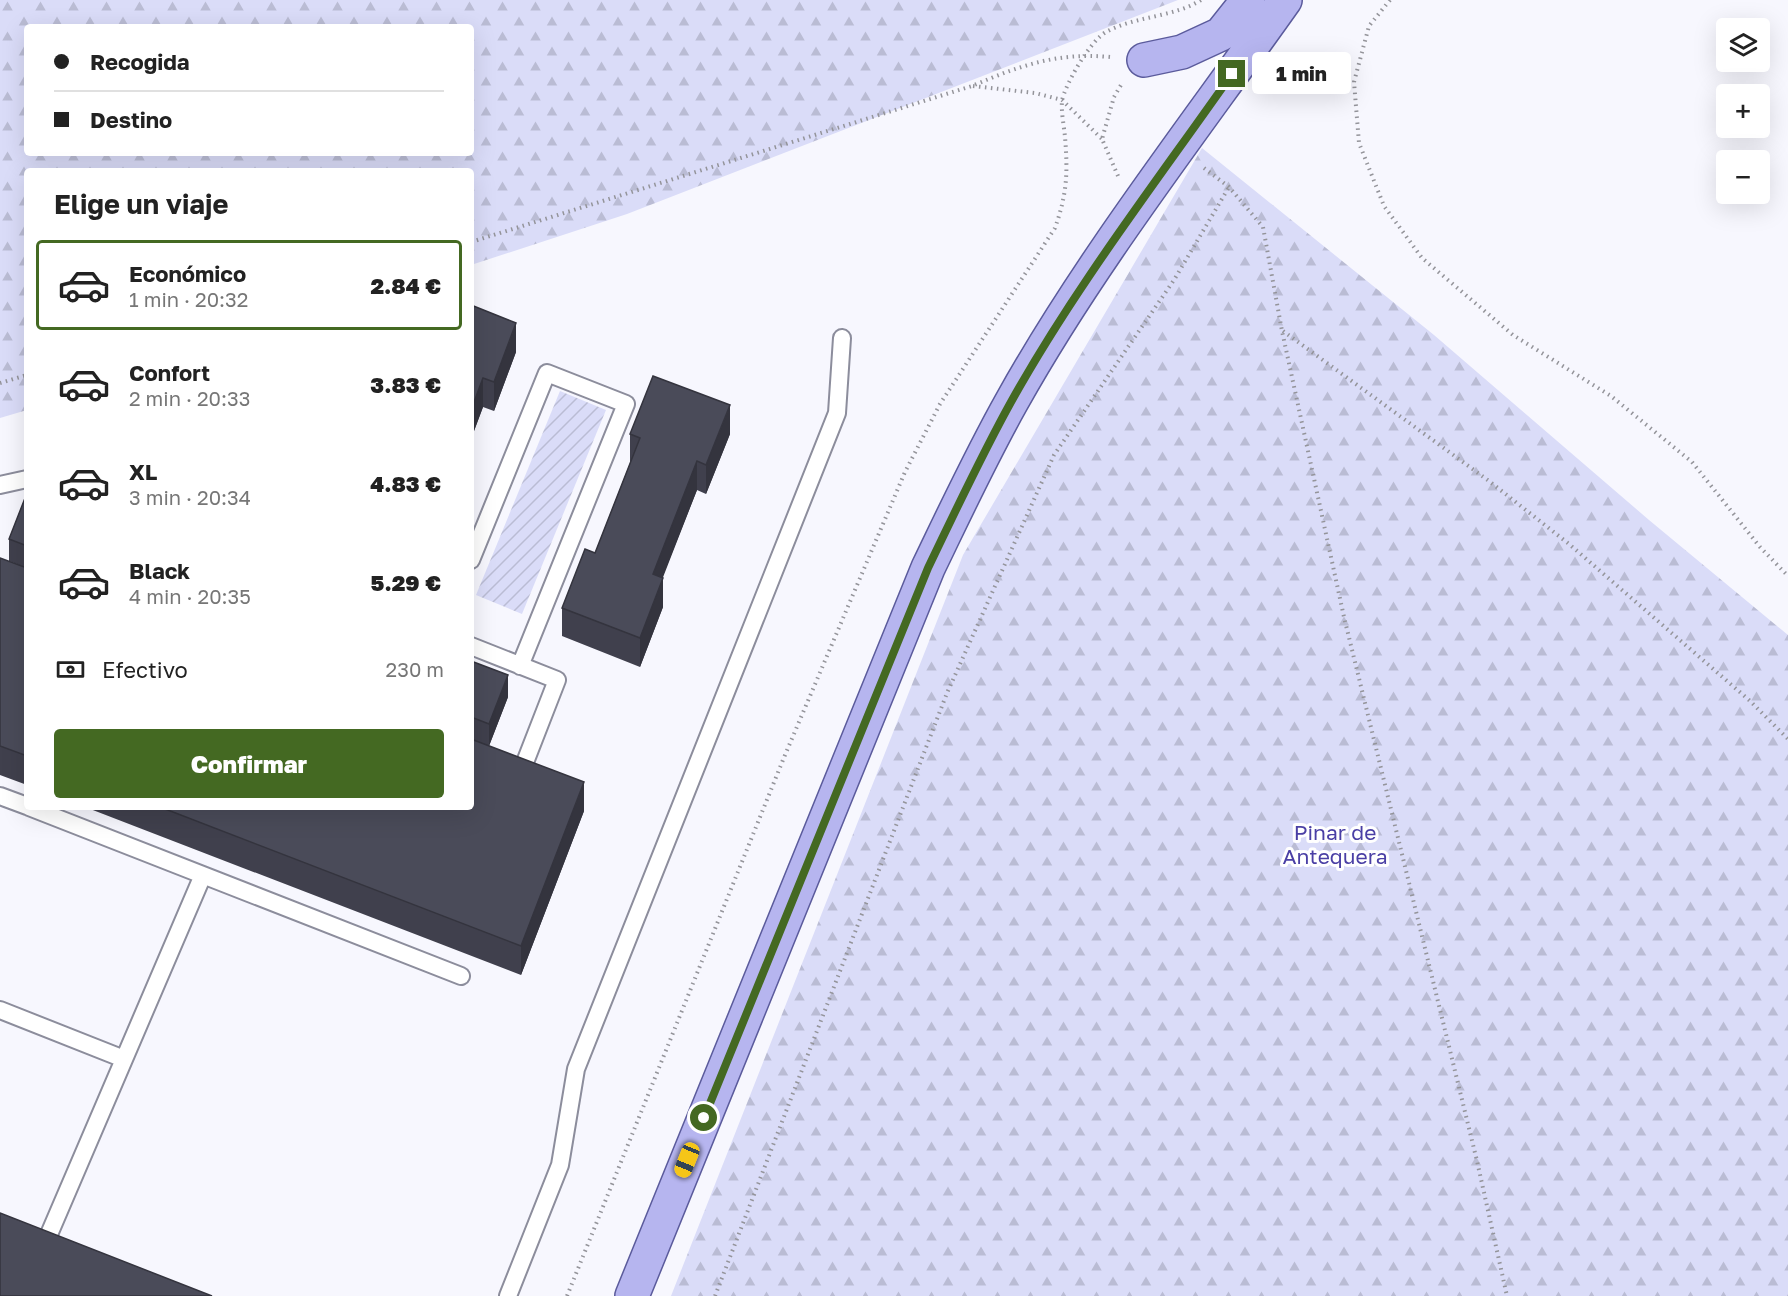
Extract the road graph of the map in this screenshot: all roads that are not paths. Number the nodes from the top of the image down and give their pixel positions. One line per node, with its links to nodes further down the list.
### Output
1 (1248, 0): 3 (main road)
2 (1285, 0): 20 (main road)
3 (1144, 60)
4 (842, 338): 19 (lane)
5 (24, 480): 6 (lane)
6 (0, 484)
7 (474, 553): 9 (lane)
8 (474, 647): 9 (lane)
9 (520, 666): 10 (lane)
10 (522, 770)
11 (0, 796): 12 (lane)
12 (24, 805)
13 (36, 810): 14 (lane)
14 (203, 875): 15 (lane); 17 (lane)
15 (461, 976)
16 (0, 1010): 17 (lane)
17 (124, 1059): 18 (lane)
18 (28, 1231)
19 (508, 1296)
20 (632, 1296)

